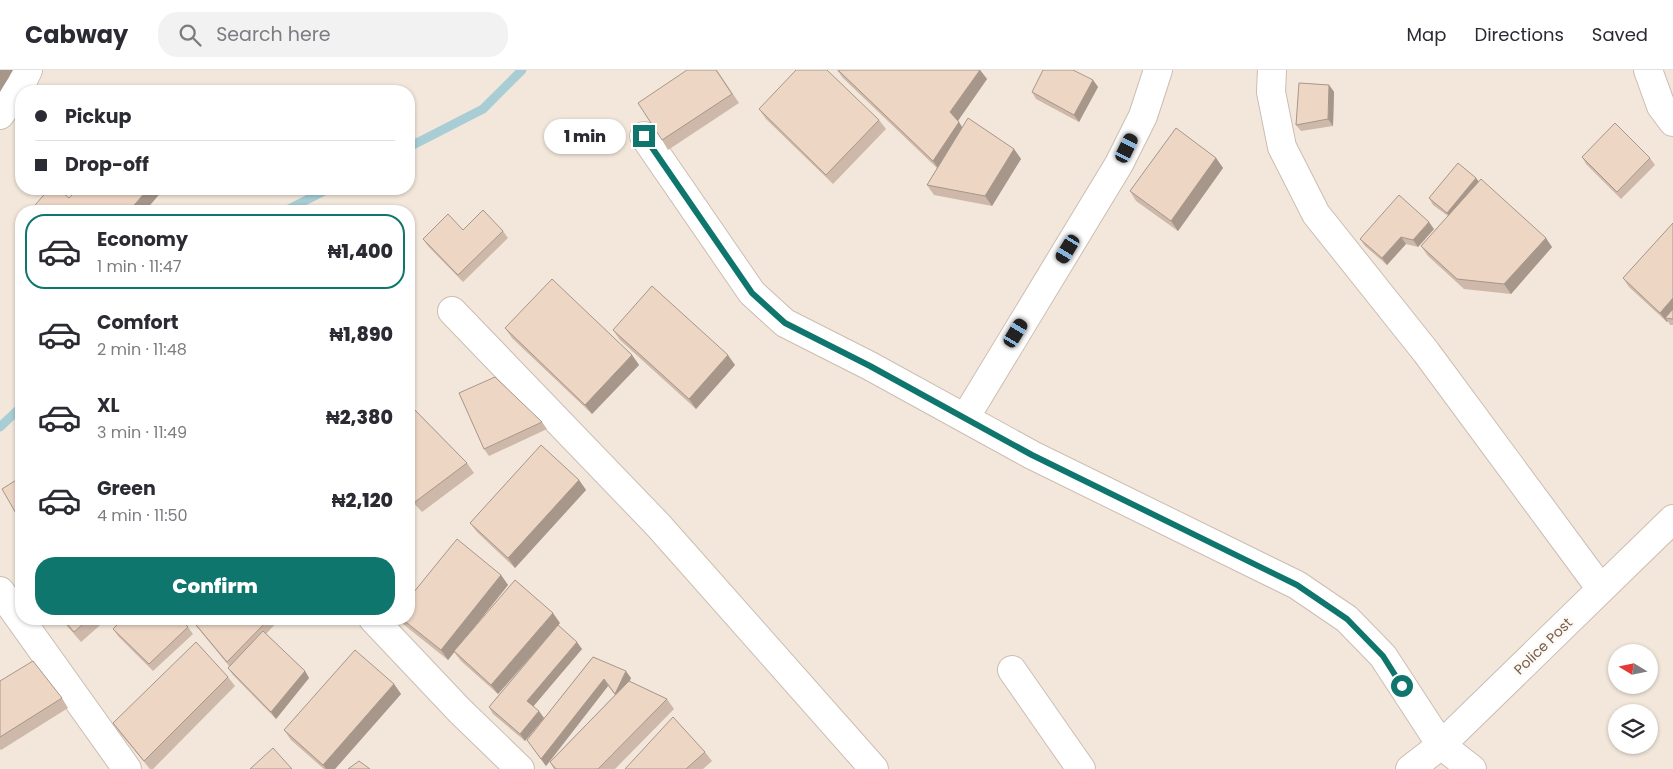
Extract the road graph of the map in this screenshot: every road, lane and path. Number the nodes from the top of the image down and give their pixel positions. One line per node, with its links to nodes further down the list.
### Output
1 (28, 70): 5 (street)
2 (1158, 70): 11 (street)
3 (1272, 70): 13 (street)
4 (1648, 70): 8 (street)
5 (21, 85)
6 (15, 94): 7 (street)
7 (0, 115)
8 (1673, 122)
9 (644, 136): 11 (street)
10 (452, 311): 22 (street)
11 (965, 418): 19 (street)
12 (1669, 531): 13 (street, Police Post)
13 (1601, 589): 19 (street, Police Post)
14 (0, 591): 15 (street)
15 (15, 612)
16 (24, 625): 20 (street)
17 (379, 625): 21 (street)
18 (1012, 670): 23 (street)
19 (1441, 745): 24 (street, Police Post); 25 (street)
20 (127, 769)
21 (520, 769)
22 (874, 769)
23 (1081, 769)
24 (1410, 769)
25 (1472, 769)

